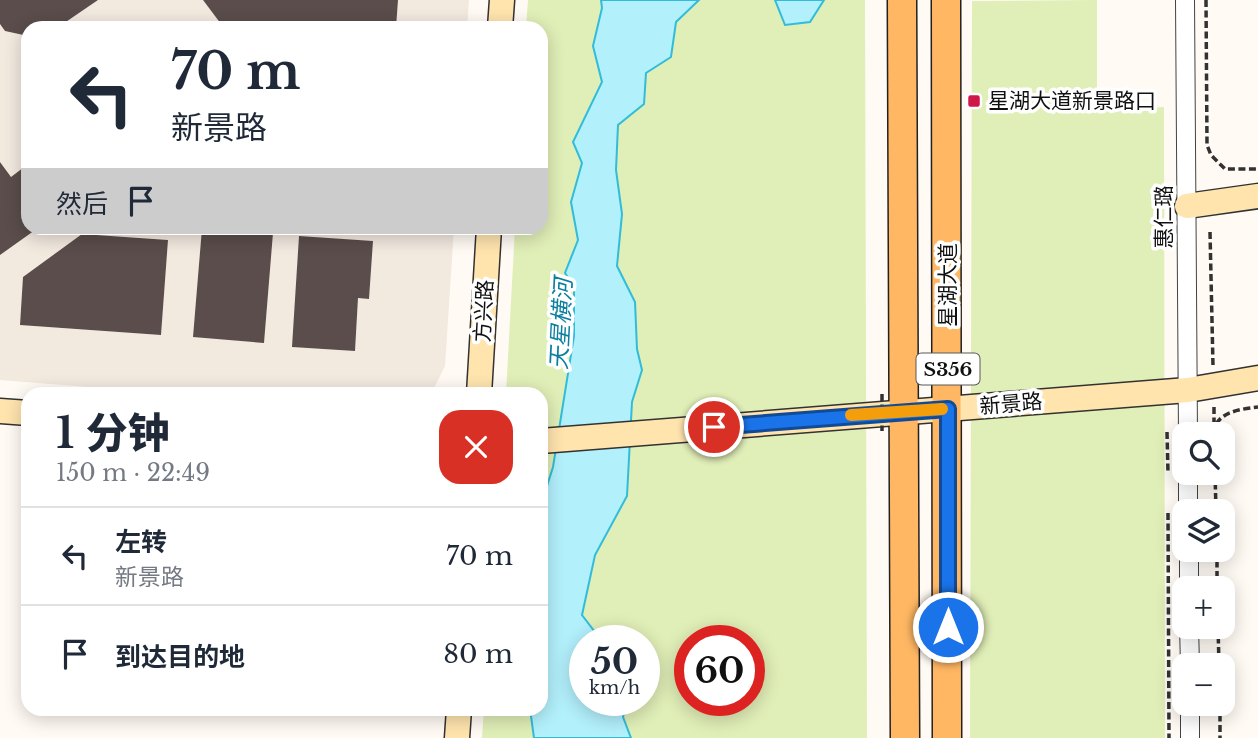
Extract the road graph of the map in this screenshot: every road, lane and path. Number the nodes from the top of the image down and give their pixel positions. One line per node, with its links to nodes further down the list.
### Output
1 (502, 0): 6 (street)
2 (902, 0): 16 (main road, S356)
3 (946, 0): 18 (main road, 星湖大道 / S356)
4 (1185, 0): 9 (street, 惠仁璐)
5 (1206, 0): 7 (path)
6 (500, 21)
7 (1258, 169)
8 (1258, 196): 9 (street)
9 (1186, 206): 15 (street, 惠仁璐)
10 (1210, 232): 13 (path)
11 (489, 235): 14 (street, 方兴路)
12 (1258, 379): 13 (street, 新景路)
13 (1214, 386): 15 (street, 新景路); 22 (path)
14 (479, 387)
15 (1188, 390): 18 (street, 新景路); 21 (street, 惠仁璐)
16 (893, 403): 18 (street, 新景路); 24 (path, bridge); 27 (street, 新景路); 32 (main road, S356)
17 (1258, 407): 23 (path)
18 (948, 409): 33 (main road, 星湖大道 / S356)
19 (0, 411): 20 (street)
20 (21, 412)
21 (1188, 422)
22 (1214, 422)
23 (1218, 422)
24 (882, 430)
25 (1167, 433): 26 (path)
26 (1172, 433)
27 (548, 441)
28 (459, 716): 31 (street)
29 (1190, 716): 34 (street)
30 (1220, 716): 35 (path)
31 (457, 738)
32 (905, 738)
33 (947, 738)
34 (1190, 738)
35 (1220, 738)

